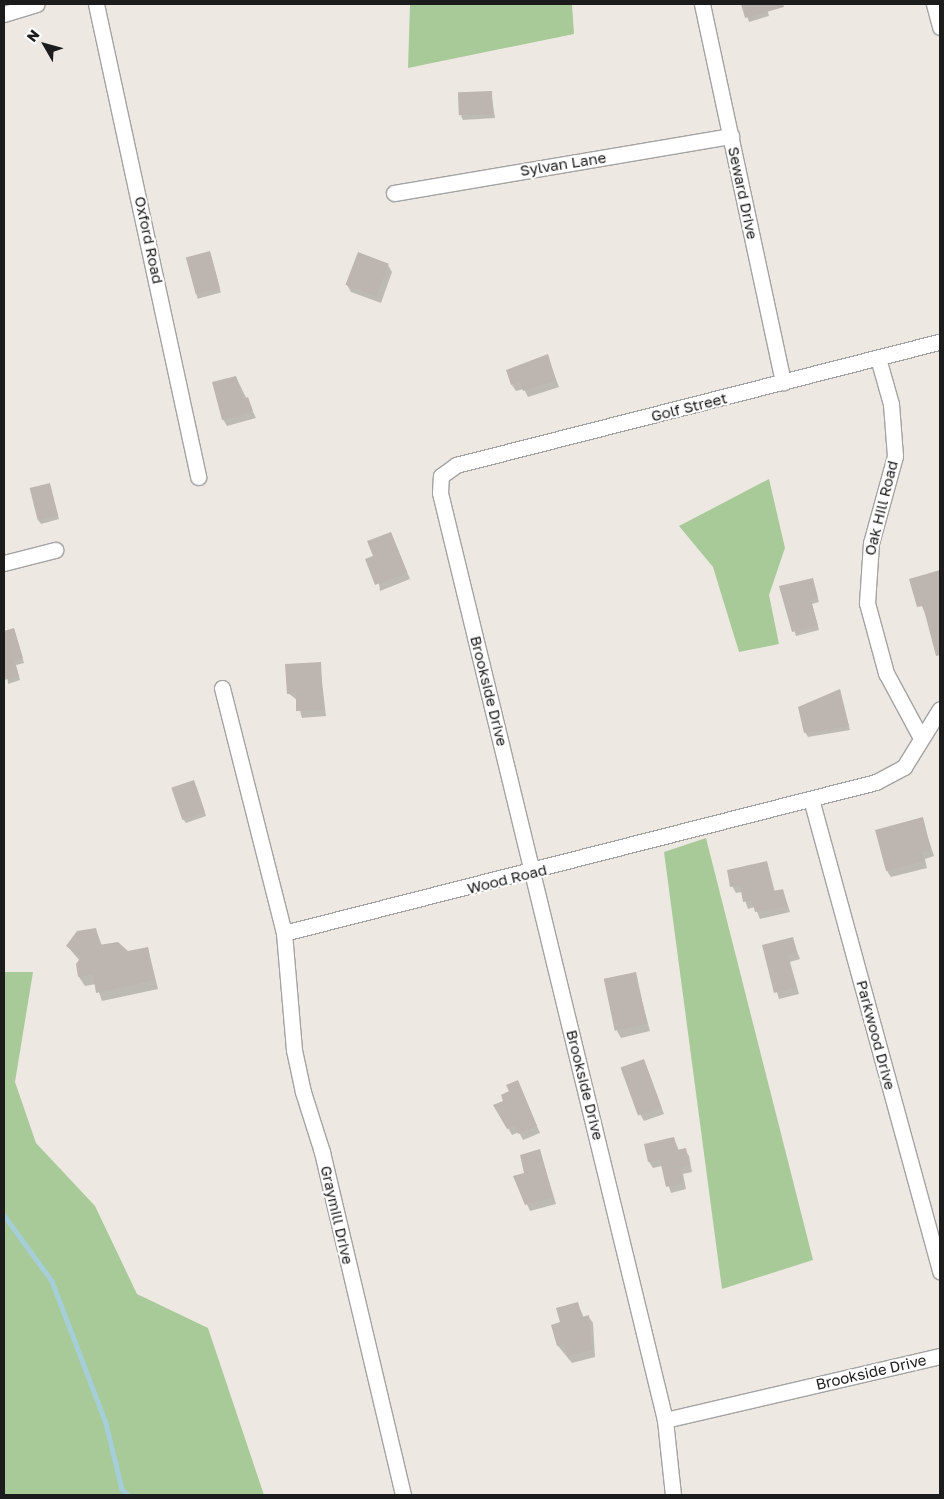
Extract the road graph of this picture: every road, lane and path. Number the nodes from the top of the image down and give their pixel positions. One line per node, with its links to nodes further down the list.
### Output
1 (37, 4): 5 (street)
2 (96, 4): 13 (street, Oxford Road)
3 (702, 4): 7 (street, Seward Drive)
4 (934, 4): 6 (street)
5 (4, 14)
6 (940, 27)
7 (732, 136): 8 (street, Sylvan Lane); 11 (street, Seward Drive)
8 (394, 193)
9 (940, 342): 10 (street, Golf Street)
10 (878, 358): 11 (street, Golf Street); 18 (street, Oak Hill Road)
11 (783, 382): 12 (street, Golf Street)
12 (441, 476): 20 (street, Brookside Drive)
13 (198, 477)
14 (55, 550): 15 (street)
15 (4, 563)
16 (222, 688): 21 (street)
17 (940, 709): 18 (street, Wood Road)
18 (921, 738): 19 (street, Wood Road)
19 (811, 799): 20 (street, Wood Road); 22 (street, Parkwood Drive)
20 (534, 872): 21 (street, Wood Road); 24 (street, Brookside Drive)
21 (284, 933): 25 (street, Graymill Drive)
22 (940, 1272)
23 (940, 1356): 24 (street, Brookside Drive)
24 (665, 1420): 26 (street)
25 (403, 1495)
26 (673, 1495)

